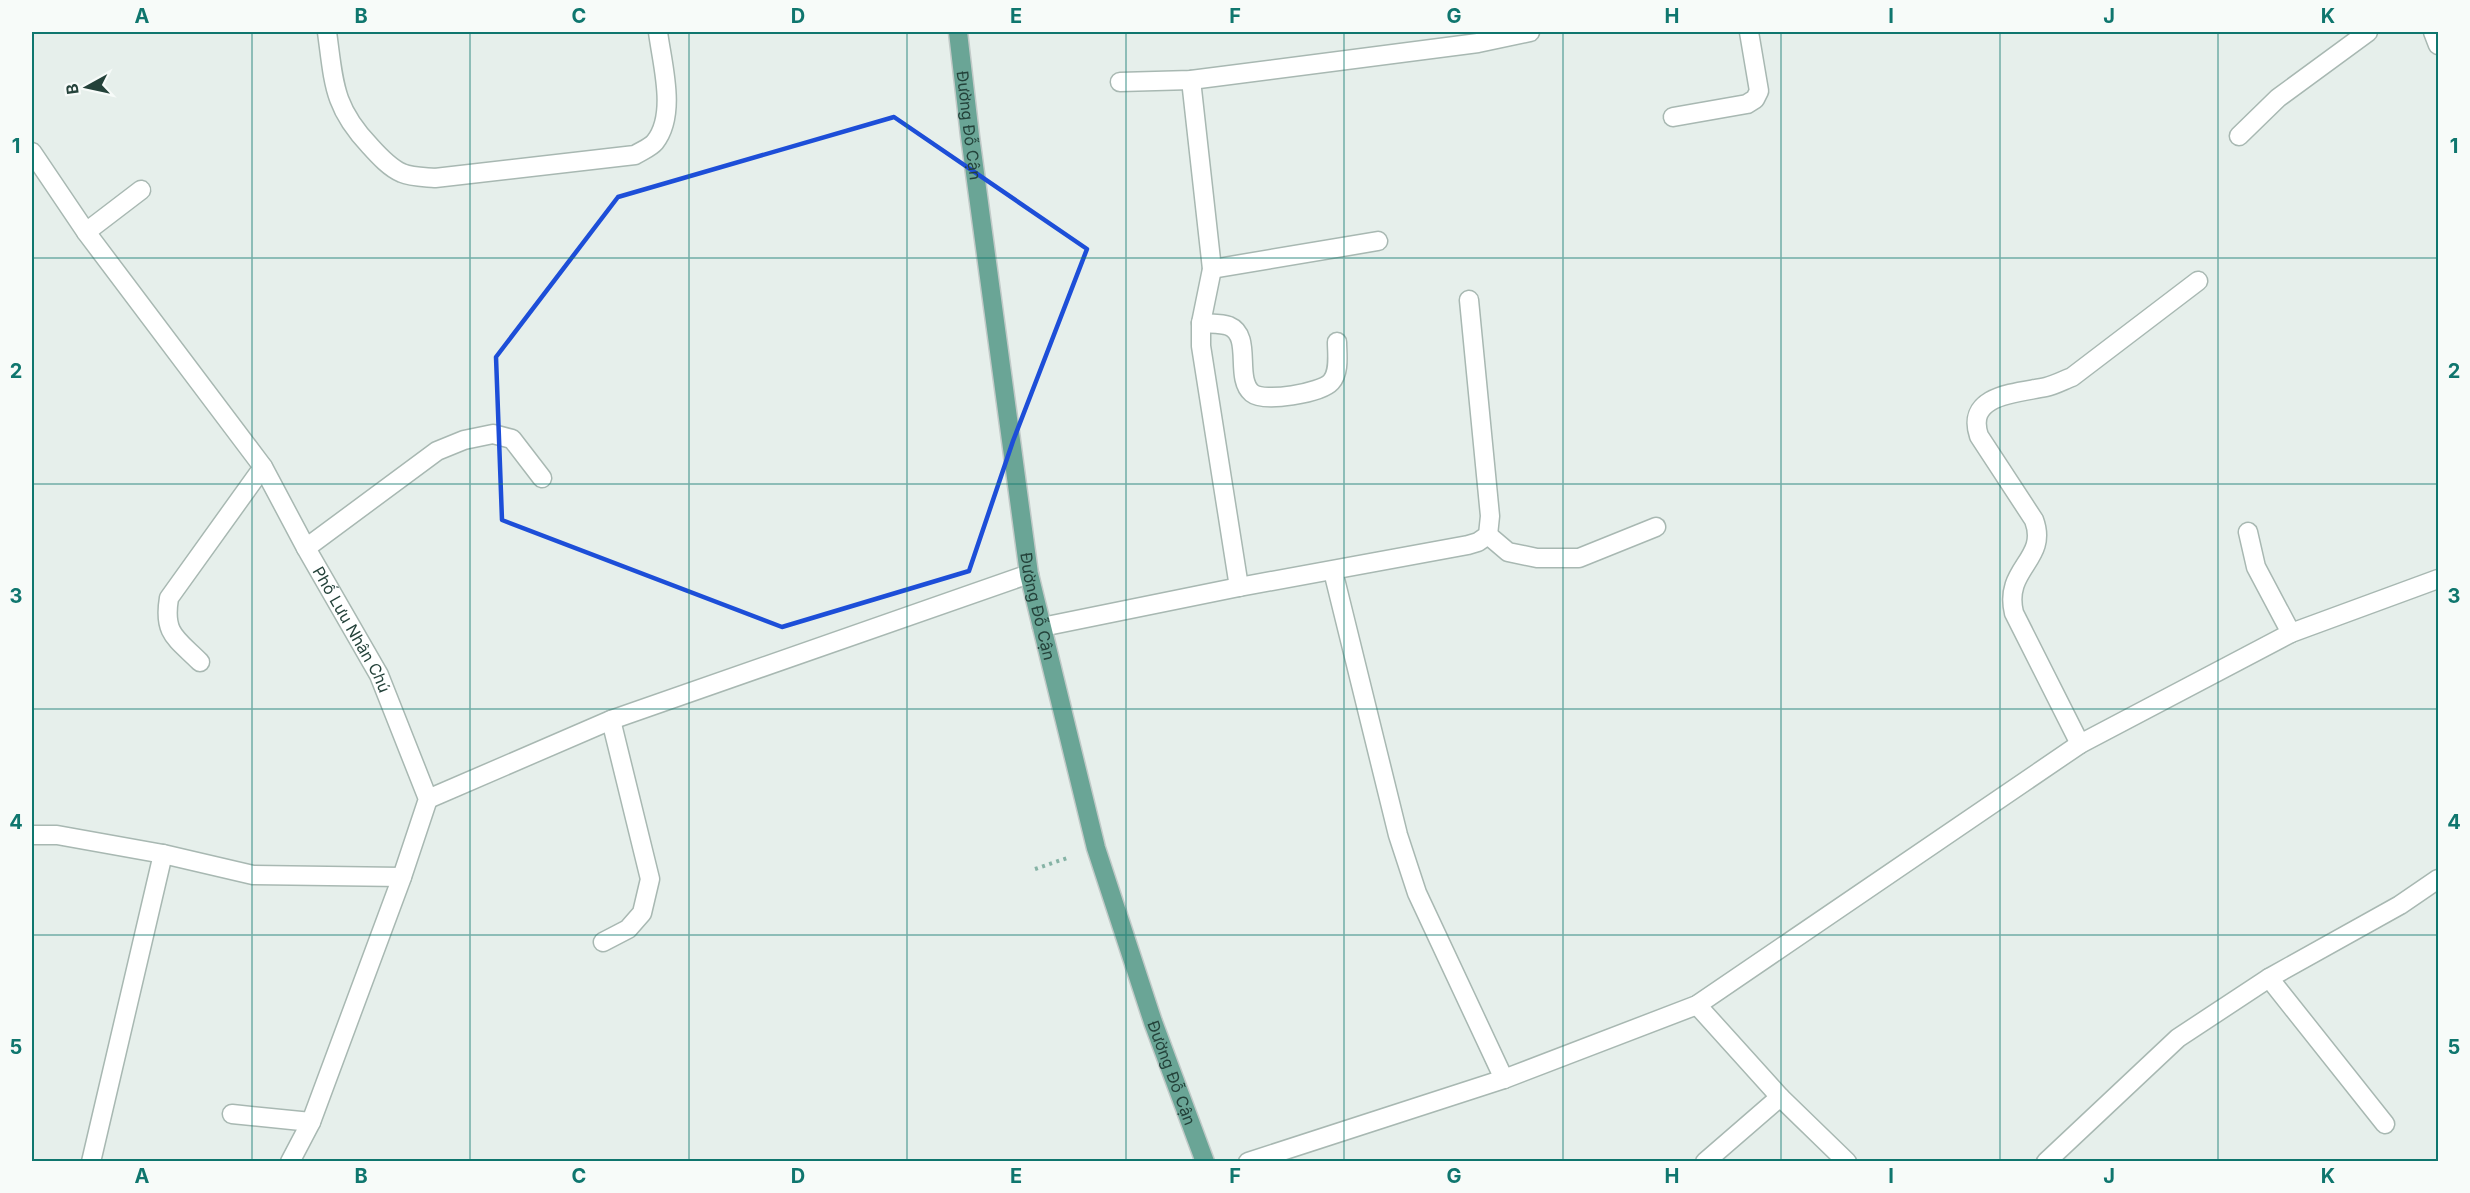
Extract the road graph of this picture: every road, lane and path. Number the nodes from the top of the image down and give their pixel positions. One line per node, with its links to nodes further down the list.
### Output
1 (327, 32): 2 (street)
2 (658, 32)
3 (958, 32): 29 (main road, Đường Đỗ Cận)
4 (1530, 32): 9 (street)
5 (1749, 32): 11 (street)
6 (2368, 32): 12 (street)
7 (2433, 32): 8 (street)
8 (2439, 45)
9 (1191, 80): 10 (street); 17 (street)
10 (1120, 82)
11 (1673, 117)
12 (2239, 136)
13 (32, 152): 15 (street, Phố Lưu Nhân Chú)
14 (141, 190): 15 (street)
15 (86, 232): 22 (street, Phố Lưu Nhân Chú)
16 (1378, 241): 17 (street)
17 (1212, 269): 20 (street)
18 (2198, 281): 36 (street)
19 (1469, 300): 26 (street)
20 (1201, 323): 21 (street); 31 (street)
21 (1337, 342)
22 (263, 467): 27 (street, Phố Lưu Nhân Chú); 34 (street)
23 (542, 478): 27 (street)
24 (1656, 527): 26 (street)
25 (2247, 532): 33 (street)
26 (1488, 535): 28 (street)
27 (306, 549): 37 (street, Phố Lưu Nhân Chú)
28 (1333, 571): 31 (street); 47 (street)
29 (1029, 574): 32 (main road, Đường Đỗ Cận); 35 (street)
30 (2439, 579): 33 (street)
31 (1239, 587): 32 (street)
32 (1042, 627): 39 (main road, Đường Đỗ Cận)
33 (2291, 633): 36 (street)
34 (200, 662)
35 (611, 720): 37 (street); 44 (street)
36 (2080, 744): 46 (street)
37 (428, 799): 42 (street)
38 (32, 835): 40 (street)
39 (1096, 848): 41 (path); 54 (main road, Đường Đỗ Cận)
40 (164, 854): 42 (street); 52 (street)
41 (1035, 869)
42 (402, 877): 50 (street)
43 (2439, 879): 45 (street)
44 (603, 942)
45 (2270, 978): 51 (street); 58 (street)
46 (1697, 1005): 47 (street); 48 (street)
47 (1504, 1079): 55 (street)
48 (1780, 1097): 56 (street); 57 (street)
49 (232, 1114): 50 (street)
50 (311, 1122): 53 (street)
51 (2385, 1124)
52 (91, 1161)
53 (290, 1161)
54 (1205, 1161)
55 (1248, 1161)
56 (1705, 1161)
57 (1847, 1161)
58 (2046, 1161)

